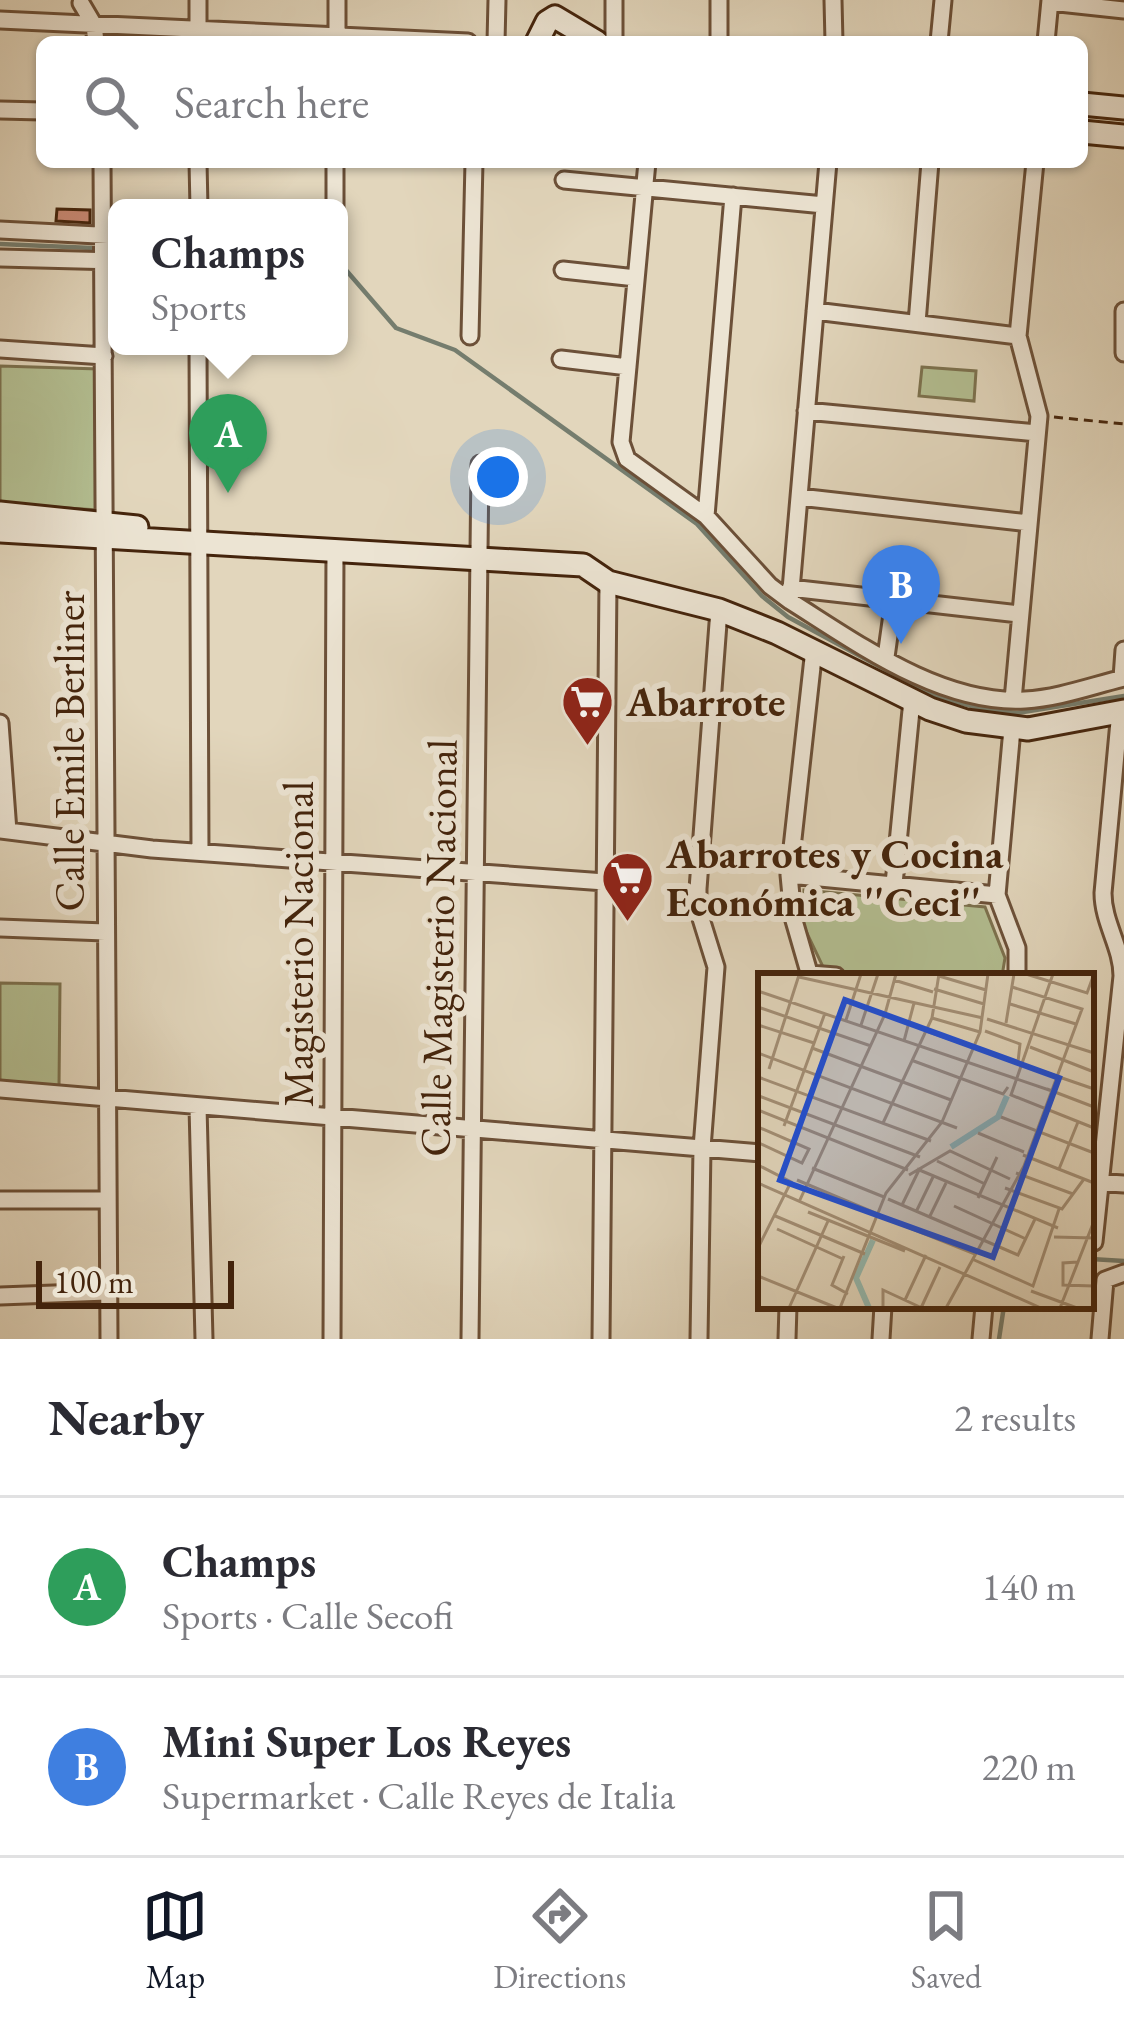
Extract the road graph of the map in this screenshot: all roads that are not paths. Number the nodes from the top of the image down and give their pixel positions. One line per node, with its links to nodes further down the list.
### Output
1 (199, 0): 13 (street)
2 (337, 0): 14 (street)
3 (497, 0): 15 (street)
4 (614, 0): 18 (street)
5 (719, 0): 19 (street)
6 (833, 0): 20 (street)
7 (943, 0): 21 (street)
8 (81, 1): 12 (street)
9 (1050, 1): 10 (street); 22 (street)
10 (1124, 10)
11 (0, 20): 12 (street)
12 (88, 34): 13 (street)
13 (198, 36)
14 (337, 36)
15 (496, 36)
16 (541, 36): 17 (street)
17 (587, 36)
18 (614, 36)
19 (719, 36)
20 (834, 36)
21 (940, 36)
22 (1047, 36)
23 (1088, 105): 24 (street)
24 (1124, 108)
25 (0, 110): 26 (street)
26 (36, 111)
27 (1088, 133): 28 (street)
28 (1124, 136)
29 (102, 168): 44 (street, Calle Emile Berliner)
30 (199, 168): 40 (street)
31 (335, 168): 41 (street)
32 (474, 168): 51 (street)
33 (647, 168): 38 (street)
34 (827, 168): 42 (street)
35 (930, 168): 50 (street)
36 (1033, 168): 52 (street)
37 (564, 180): 38 (street)
38 (645, 188): 39 (street); 47 (street)
39 (734, 196): 42 (street); 64 (street)
40 (199, 199)
41 (335, 199)
42 (824, 205): 48 (street)
43 (0, 230): 44 (street)
44 (108, 250): 45 (street); 56 (street, Calle Emile Berliner)
45 (0, 258)
46 (563, 270): 47 (street)
47 (636, 278): 58 (street)
48 (815, 310): 50 (street); 59 (street)
49 (1124, 311): 54 (street)
50 (917, 323): 52 (street)
51 (470, 336)
52 (1018, 336): 60 (street)
53 (0, 350): 56 (street)
54 (1124, 352)
55 (198, 355): 68 (street)
56 (104, 356): 67 (street, Calle Emile Berliner)
57 (561, 359): 58 (street)
58 (628, 367): 64 (street)
59 (806, 411): 60 (street); 62 (street)
60 (1038, 424): 65 (street)
61 (479, 464): 70 (street, Calle Magisterio Nacional)
62 (799, 497): 65 (street); 72 (street)
63 (0, 513): 67 (street)
64 (706, 516): 72 (street)
65 (1029, 523): 75 (street)
66 (0, 531): 67 (street)
67 (105, 531): 68 (street); 86 (street, Calle Emile Berliner)
68 (199, 539): 69 (street); 87 (street)
69 (335, 550): 70 (street); 88 (street, Magisterio Nacional)
70 (479, 558): 71 (street); 89 (street, Calle Magisterio Nacional)
71 (608, 582): 74 (street); 91 (street)
72 (790, 595): 73 (street); 78 (street)
73 (894, 600): 75 (street); 78 (street)
74 (719, 610): 76 (street); 104 (street)
75 (1019, 614): 81 (street)
76 (814, 649): 80 (street); 90 (street)
77 (1124, 650): 79 (street)
78 (886, 657): 81 (street)
79 (1123, 678): 81 (street)
80 (912, 700): 84 (street); 92 (street)
81 (1012, 700)
82 (1122, 711): 84 (street); 106 (street)
83 (0, 723): 85 (street)
84 (1012, 729): 93 (street)
85 (4, 831): 86 (street)
86 (105, 843): 87 (street); 95 (street, Calle Emile Berliner)
87 (200, 852): 88 (street)
88 (334, 862): 89 (street); 101 (street, Magisterio Nacional)
89 (475, 872): 91 (street); 102 (street, Calle Magisterio Nacional)
90 (789, 875): 92 (street); 96 (street)
91 (605, 881): 103 (street)
92 (894, 884): 93 (street)
93 (997, 896): 97 (street)
94 (0, 928): 95 (street)
95 (106, 932): 99 (street, Calle Emile Berliner)
96 (808, 973)
97 (1017, 973)
98 (0, 1089): 99 (street)
99 (106, 1098): 100 (street); 109 (street, Calle Emile Berliner)
100 (198, 1106): 101 (street); 118 (street)
101 (333, 1117): 102 (street); 119 (street, Magisterio Nacional)
102 (470, 1129): 103 (street); 120 (street, Calle Magisterio Nacional)
103 (603, 1140): 104 (street); 121 (street)
104 (702, 1148): 105 (street); 122 (street)
105 (758, 1154)
106 (1096, 1182): 107 (street); 110 (street)
107 (1124, 1184)
108 (0, 1200): 109 (street)
109 (106, 1200): 112 (street, Calle Emile Berliner)
110 (1094, 1242)
111 (1124, 1273): 126 (street)
112 (107, 1292): 113 (street); 117 (street, Calle Emile Berliner)
113 (0, 1296)
114 (788, 1309): 123 (street)
115 (883, 1309): 124 (street)
116 (984, 1309): 125 (street)
117 (109, 1339)
118 (204, 1339)
119 (332, 1339)
120 (470, 1339)
121 (601, 1339)
122 (699, 1339)
123 (787, 1339)
124 (881, 1339)
125 (981, 1339)
126 (1100, 1339)

